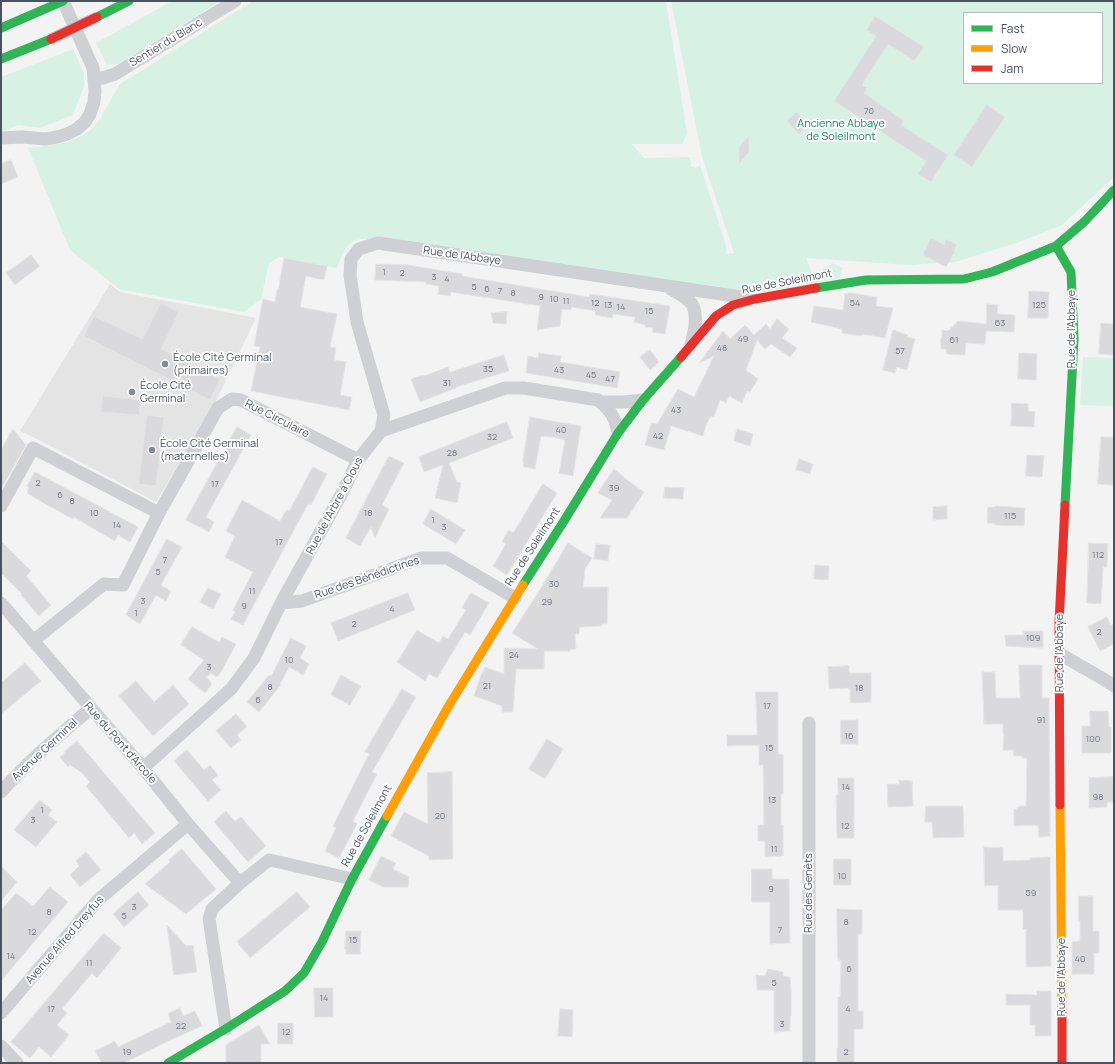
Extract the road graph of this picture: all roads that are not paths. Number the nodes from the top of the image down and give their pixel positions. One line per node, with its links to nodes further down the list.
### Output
1 (63, 1): 4 (main road); 6 (street)
2 (129, 1): 5 (main road, bridge)
3 (235, 1): 6 (street, Sentier du Blanc)
4 (1, 28)
5 (1, 60)
6 (94, 77): 7 (street)
7 (1, 138)
8 (1114, 190): 9 (main road, Rue de Soleilmont)
9 (1056, 246): 11 (main road, Rue de Soleilmont); 24 (main road, Rue de l'Abbaye)
10 (666, 286): 11 (street, Rue de l'Abbaye); 12 (street); 15 (street, Rue de l'Abbaye)
11 (755, 299): 12 (main road, Rue de Soleilmont)
12 (691, 344): 13 (main road, Rue de Soleilmont)
13 (643, 400): 14 (street); 16 (main road, Rue de Soleilmont)
14 (600, 402): 15 (street); 16 (street)
15 (381, 431): 17 (street, Rue de l'Arbre à Clous)
16 (618, 433): 20 (main road, Rue de Soleilmont)
17 (358, 460): 19 (street, Rue Circulaire); 22 (street, Rue de l'Arbre à Clous)
18 (1, 506): 19 (street)
19 (159, 513): 23 (street, Rue Circulaire)
20 (515, 598): 22 (street, Rue des Bénédictines); 31 (main road, Rue de Soleilmont)
21 (1, 603): 23 (street, Rue du Pont d'Arcole)
22 (281, 603): 28 (street, Rue de l'Arbre à Clous)
23 (34, 641): 26 (street, Rue du Pont d'Arcole)
24 (1059, 653): 25 (street); 39 (main road, Rue de l'Abbaye)
25 (1114, 686)
26 (91, 708): 28 (street, Rue du Pont d'Arcole); 29 (street, Avenue Germinal)
27 (809, 722): 38 (street, Rue des Genêts)
28 (143, 768): 30 (street, Rue du Pont d'Arcole)
29 (1, 792)
30 (188, 824): 32 (street, Rue du Pont d'Arcole); 33 (street, Avenue Alfred Dreyfus)
31 (352, 879): 32 (street); 34 (main road, Rue de Soleilmont)
32 (240, 883): 34 (street)
33 (1, 1013)
34 (226, 1029): 37 (main road, Rue de Soleilmont)
35 (1, 1046): 36 (street)
36 (17, 1063)
37 (168, 1063)
38 (809, 1063)
39 (1062, 1063)

